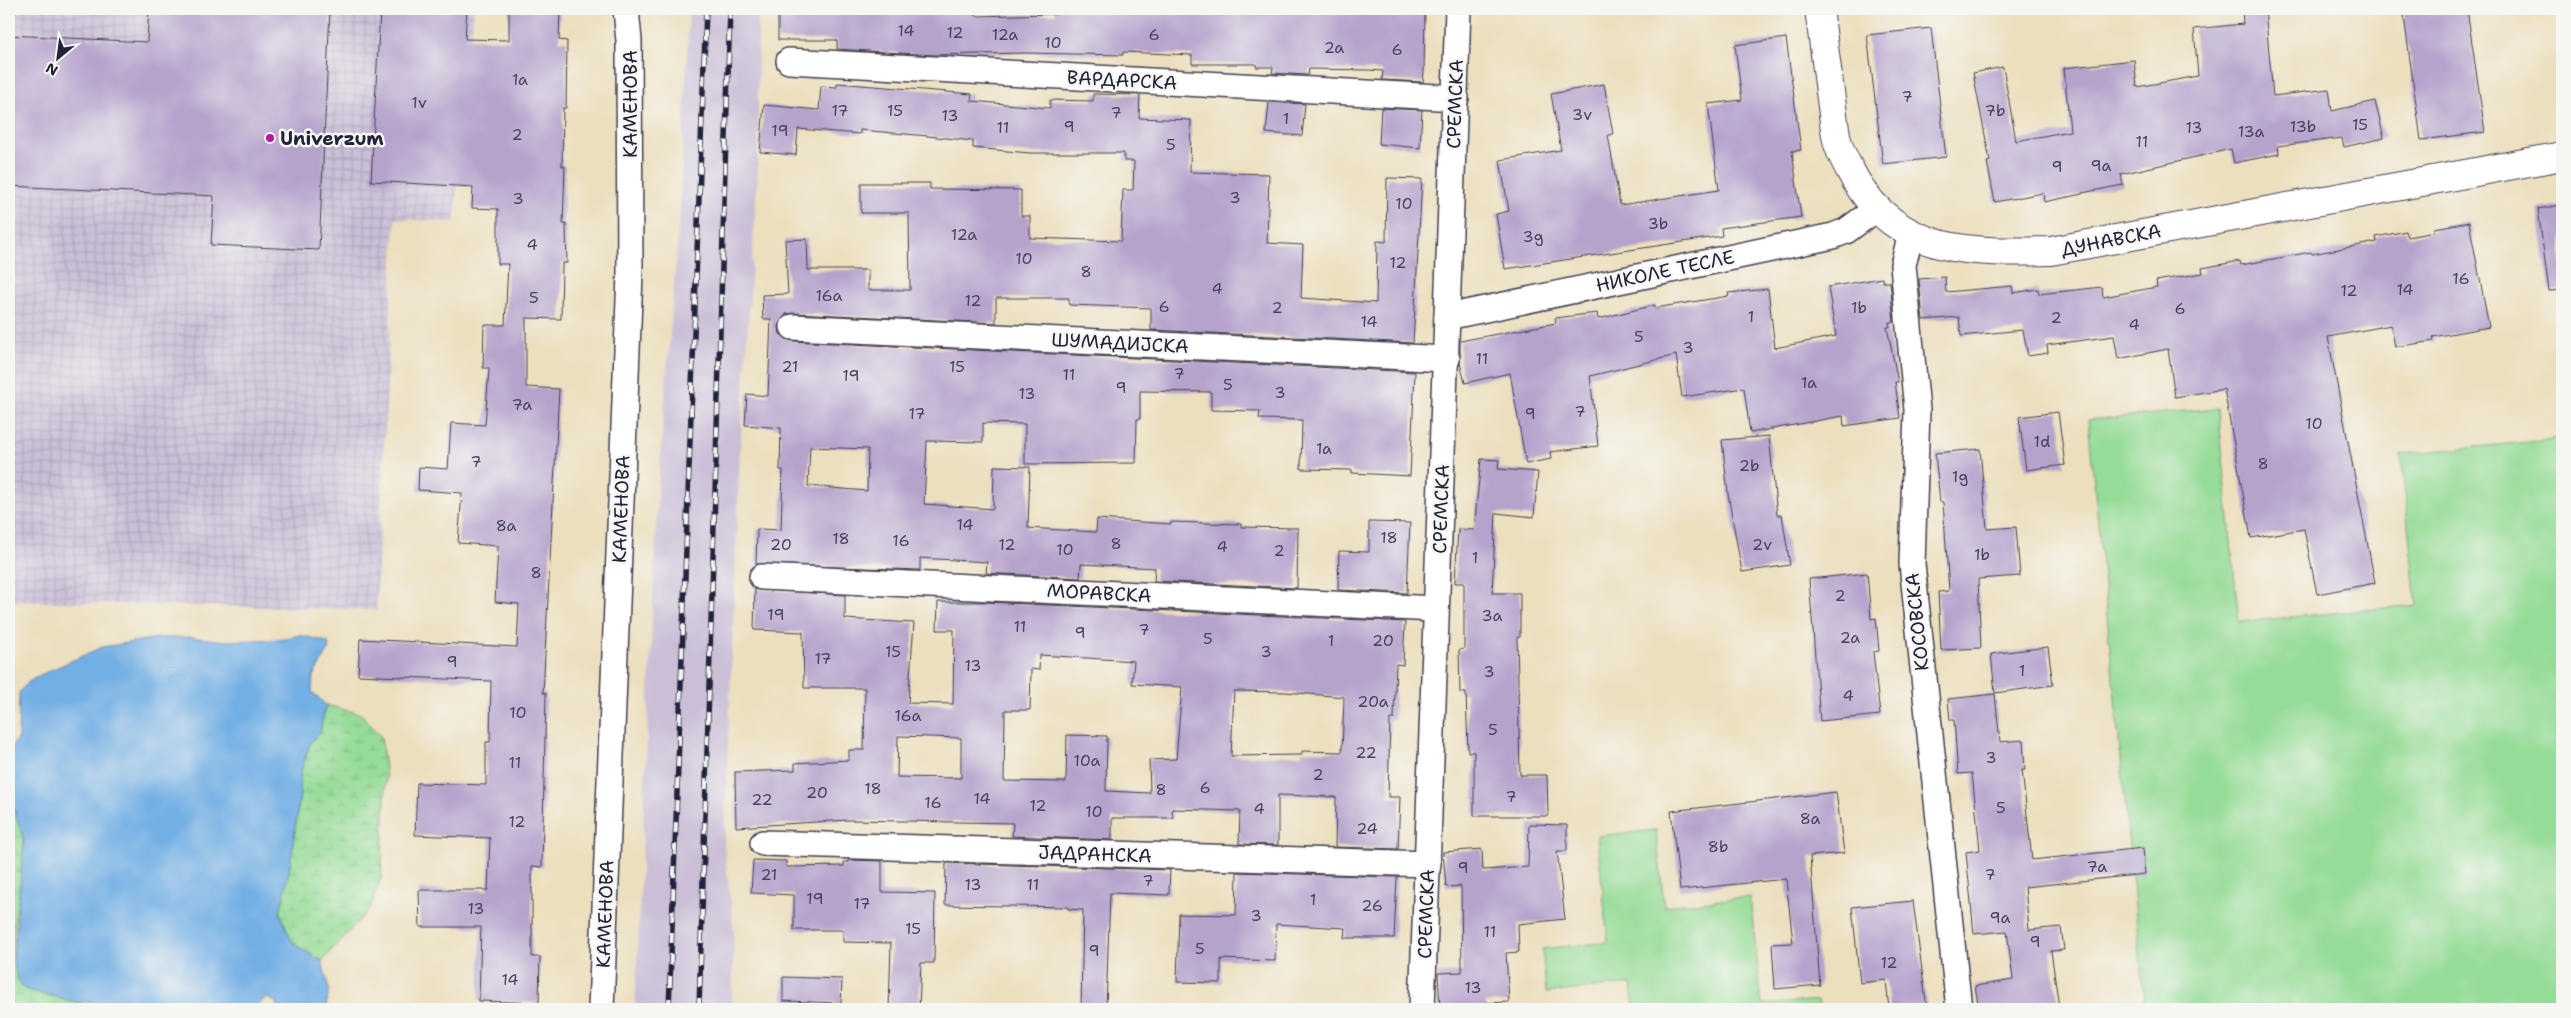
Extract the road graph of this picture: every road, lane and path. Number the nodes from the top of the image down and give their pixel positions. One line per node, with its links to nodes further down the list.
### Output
1 (626, 9): 16 (street, КАМЕНОВА)
2 (1458, 9): 5 (street, СРЕМСКА)
3 (1819, 9): 7 (main road, ДУНАВСКА)
4 (789, 61): 5 (street, ВАРДАРСКА)
5 (1456, 98): 9 (street, СРЕМСКА)
6 (2562, 156): 8 (main road, ДУНАВСКА)
7 (1876, 209): 8 (main road, ДУНАВСКА); 9 (street, НИКОЛЕ ТЕСЛЕ)
8 (1911, 234): 18 (street, КОСОВСКА)
9 (1447, 317): 11 (street, СРЕМСКА)
10 (793, 328): 11 (street, ШУМАДИЈСКА)
11 (1447, 359): 13 (street, СРЕМСКА)
12 (762, 577): 13 (street, МОРАВСКА)
13 (1436, 609): 15 (street, СРЕМСКА)
14 (763, 843): 15 (street, ЈАДРАНСКА)
15 (1428, 864): 17 (street, СРЕМСКА)
16 (601, 1009)
17 (1422, 1009)
18 (1960, 1009)

